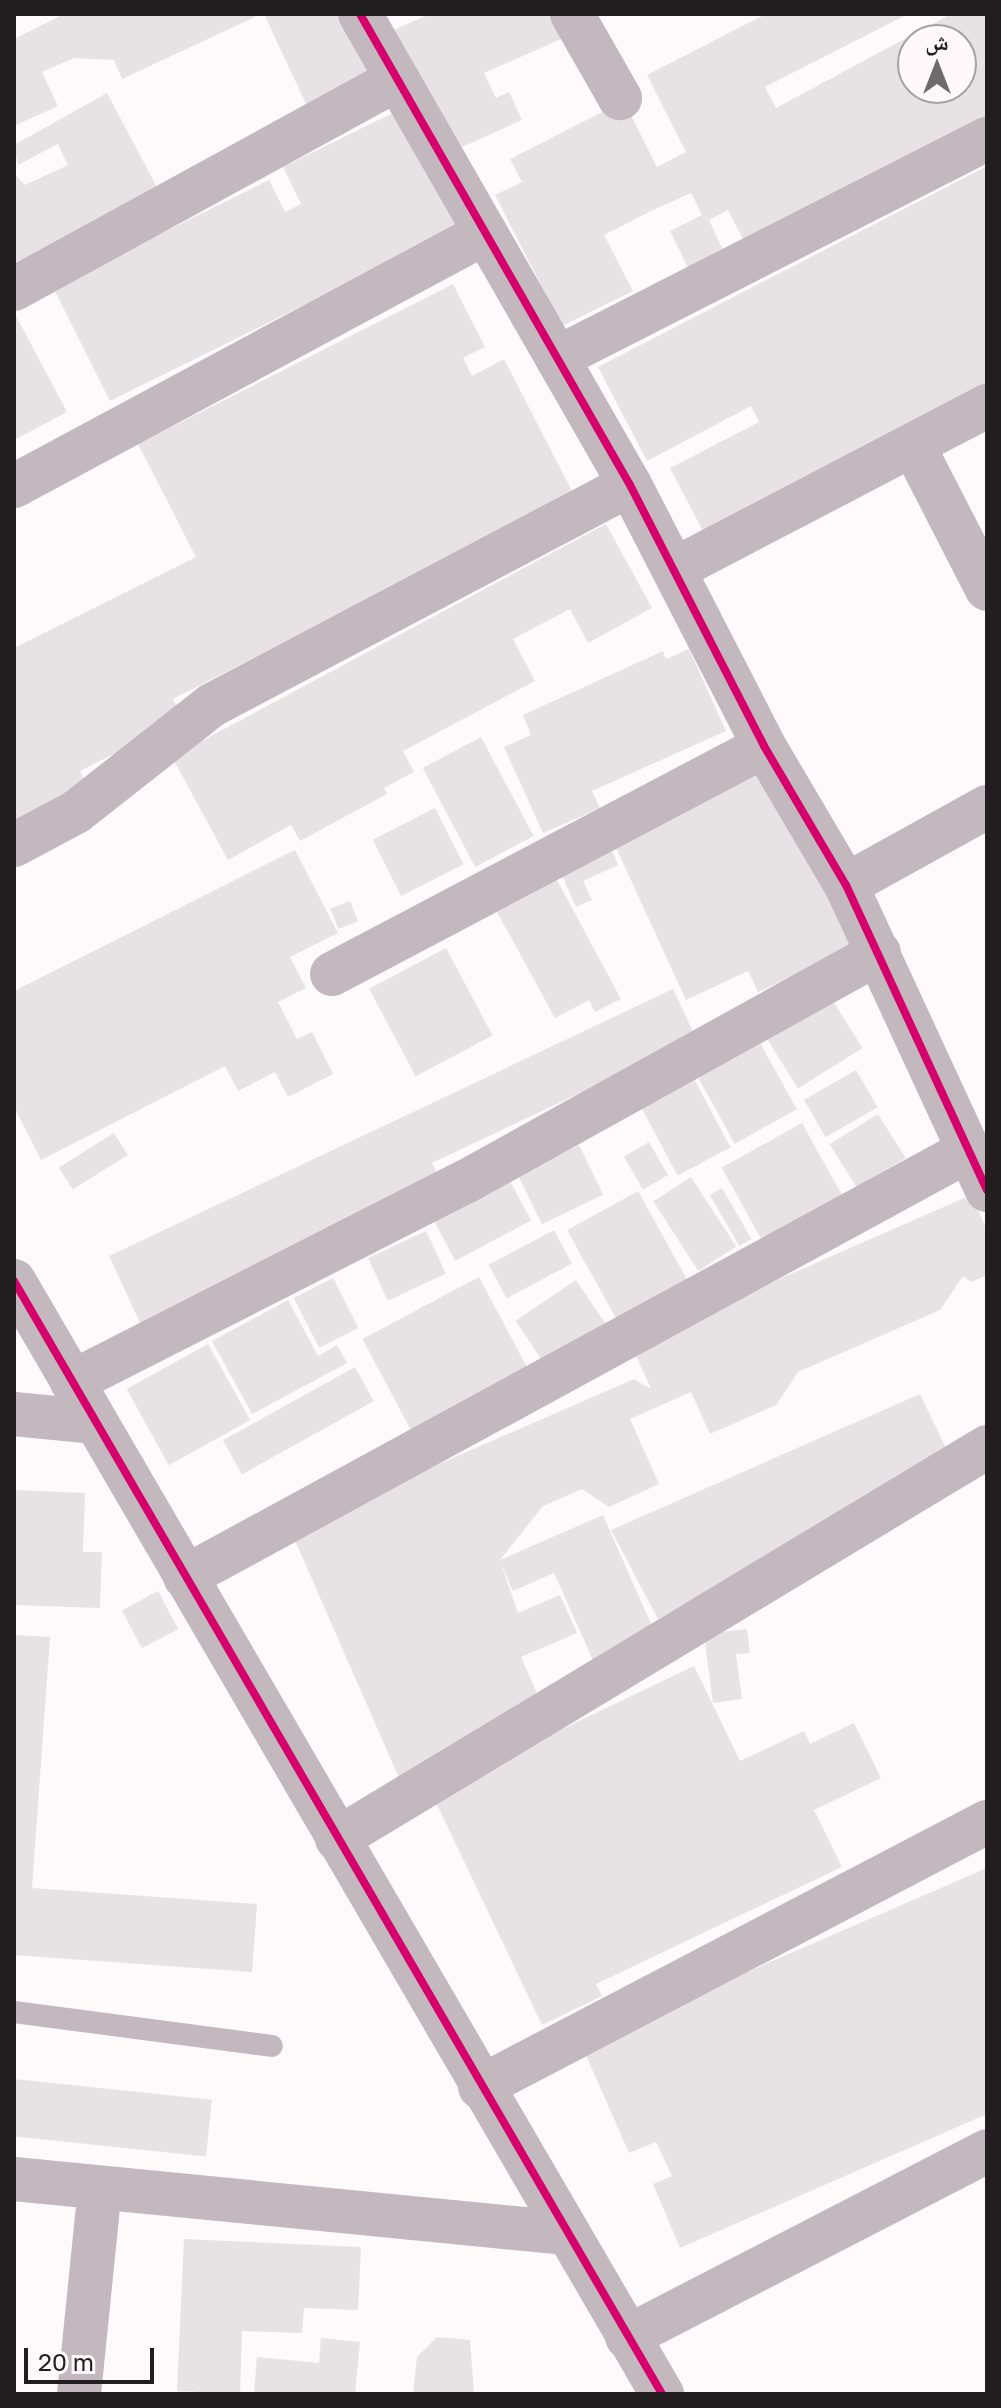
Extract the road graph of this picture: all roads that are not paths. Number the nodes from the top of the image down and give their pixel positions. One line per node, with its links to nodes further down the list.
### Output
1 (572, 14): 4 (street)
2 (366, 16): 3 (street)
3 (397, 79): 6 (street); 7 (street)
4 (620, 98)
5 (987, 139): 8 (street)
6 (485, 233): 8 (street); 12 (street)
7 (14, 289)
8 (557, 358): 11 (street)
9 (987, 406): 10 (street)
10 (913, 445): 13 (street); 14 (street)
11 (630, 485): 13 (street); 17 (street)
12 (14, 486)
13 (675, 569): 15 (street)
14 (987, 589)
15 (764, 746): 18 (street); 20 (street)
16 (987, 807): 18 (street)
17 (14, 845)
18 (846, 885): 19 (street)
19 (879, 953): 21 (street); 24 (street)
20 (332, 974)
21 (969, 1150): 22 (street); 28 (street)
22 (987, 1190)
23 (14, 1281): 24 (street)
24 (72, 1382): 26 (street)
25 (14, 1414): 26 (street)
26 (96, 1422): 28 (street)
27 (987, 1447): 30 (street)
28 (185, 1577): 30 (street)
29 (987, 1822): 33 (street)
30 (337, 1839): 33 (street)
31 (14, 2012): 32 (lane)
32 (272, 2046)
33 (480, 2087): 37 (street)
34 (987, 2151): 38 (street)
35 (14, 2179): 36 (street)
36 (100, 2188): 37 (street); 39 (street)
37 (566, 2233): 38 (street)
38 (627, 2337): 40 (street)
39 (79, 2394)
40 (662, 2394)

